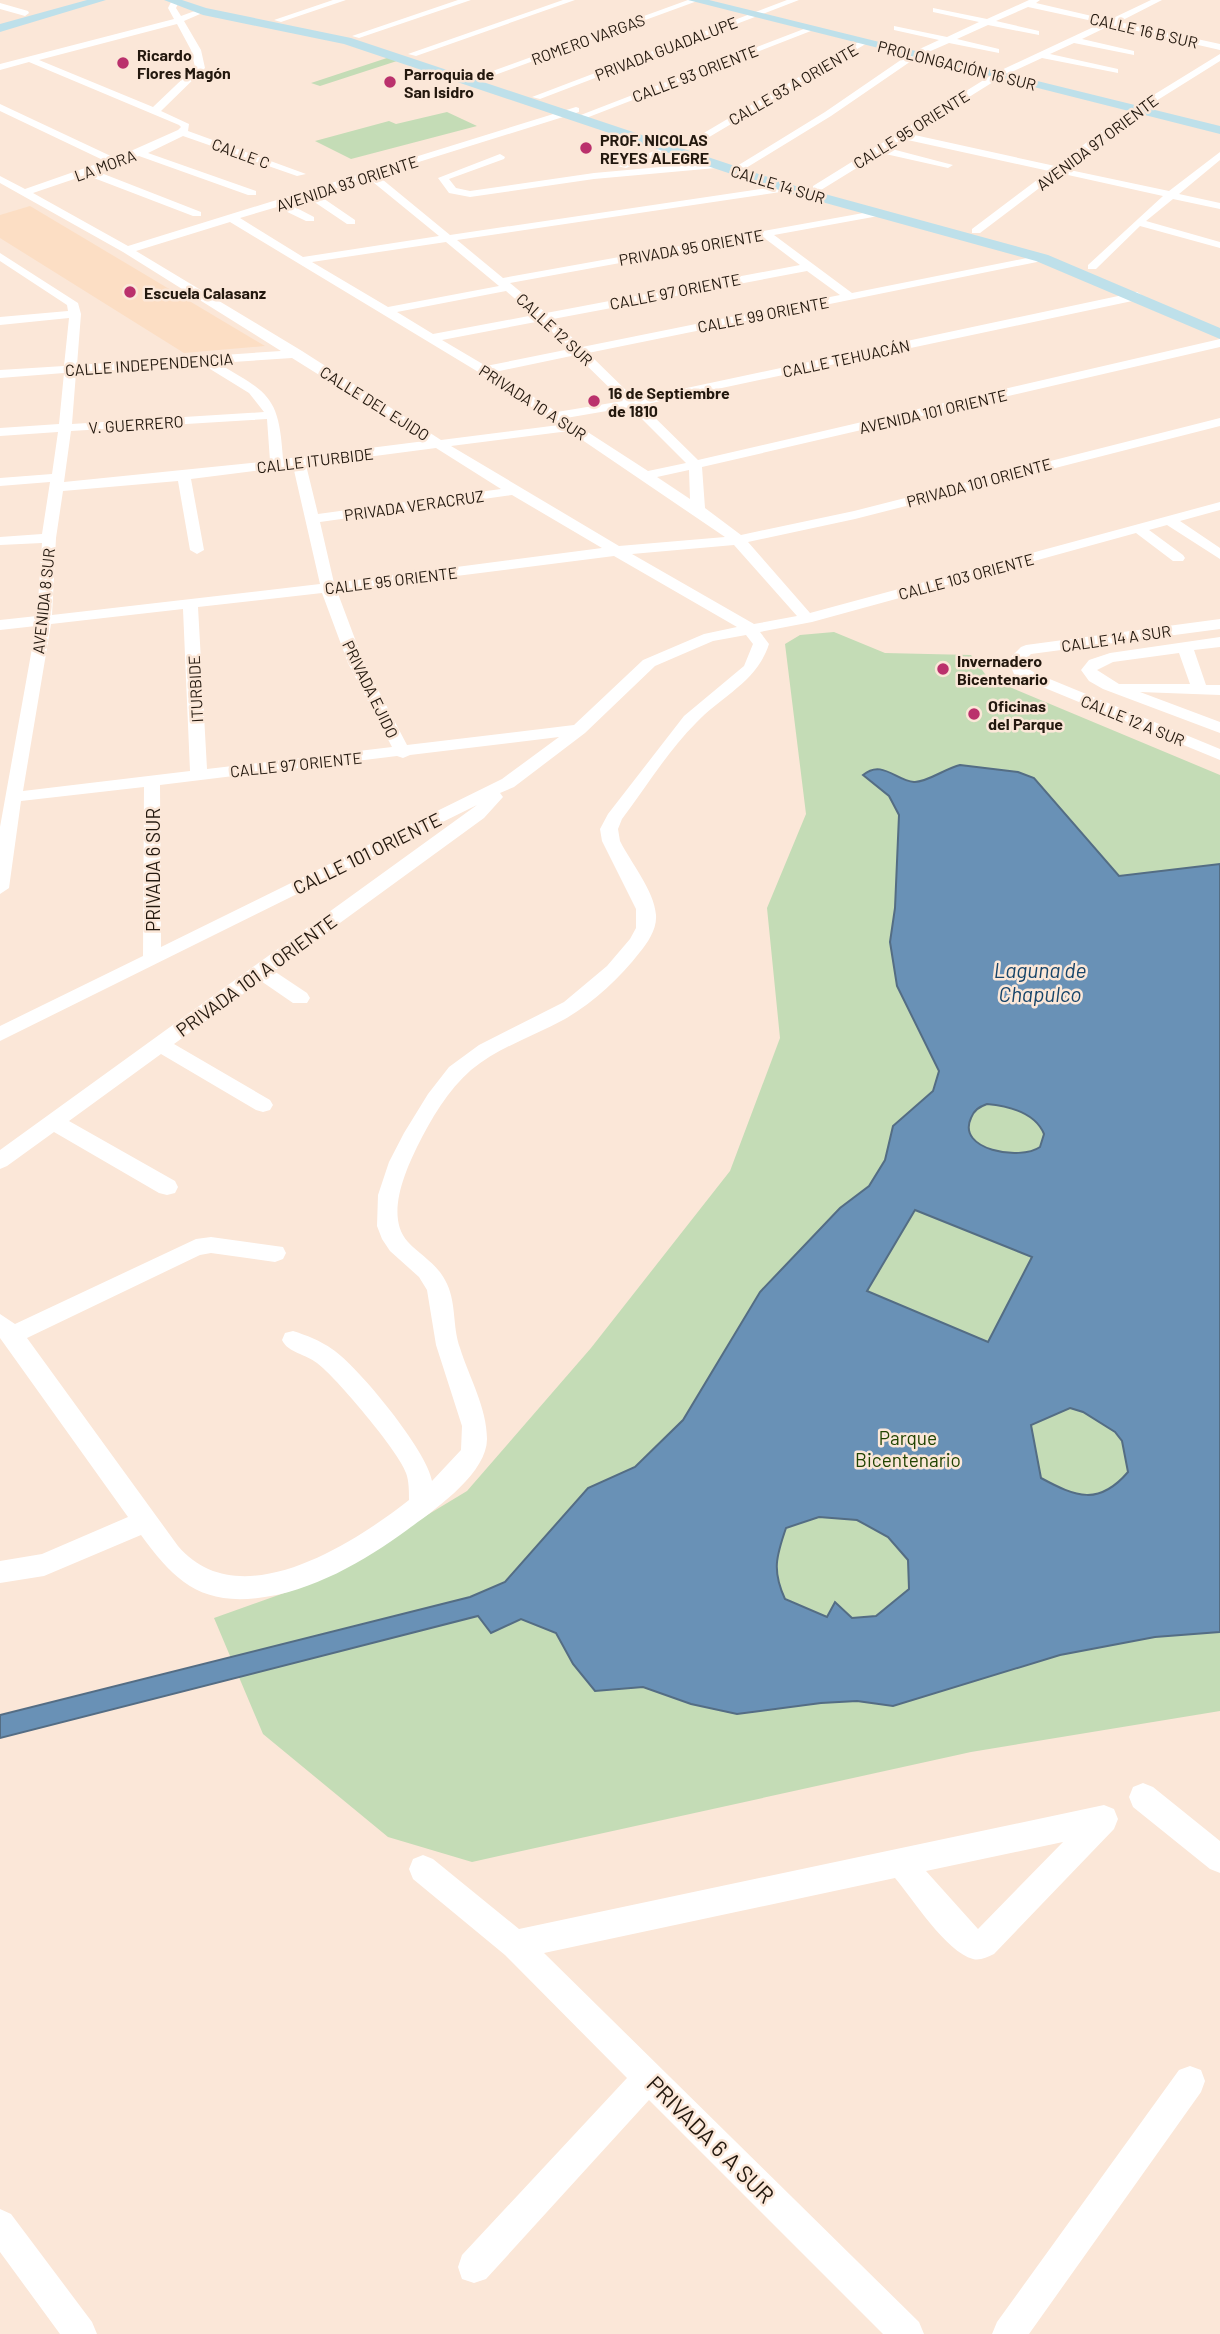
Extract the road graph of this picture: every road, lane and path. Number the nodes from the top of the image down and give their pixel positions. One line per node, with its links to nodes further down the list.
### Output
1 (72, 0): 15 (main road)
2 (100, 0): 22 (main road)
3 (189, 0): 19 (main road, CALLE 14 SUR)
4 (341, 0): 19 (street)
5 (571, 0): 32 (street)
6 (695, 0): 16 (main road, PROLONGACIÓN 16 SUR); 41 (street, ROMERO VARGAS)
7 (795, 0): 16 (street, PRIVADA GUADALUPE)
8 (1158, 0): 21 (street, CALLE 95 ORIENTE)
9 (173, 1): 14 (main road, CALLE 14 SUR); 18 (street)
10 (460, 1): 26 (street)
11 (1032, 2): 20 (street); 21 (street, CALLE 16 B SUR)
12 (0, 6): 15 (street)
13 (936, 10): 20 (street)
14 (203, 11): 18 (street); 46 (main road, CALLE 14 SUR)
15 (25, 13): 17 (main road)
16 (754, 15): 24 (main road, PROLONGACIÓN 16 SUR); 42 (street, PRIVADA GUADALUPE)
17 (0, 20)
18 (180, 20): 37 (street); 45 (street)
19 (278, 20): 26 (main road, CALLE 14 SUR)
20 (988, 22): 25 (street); 27 (street)
21 (1111, 22): 28 (street, CALLE 95 ORIENTE); 30 (street, CALLE 16 B SUR)
22 (0, 27)
23 (897, 28): 27 (street)
24 (813, 29): 29 (main road, PROLONGACIÓN 16 SUR); 46 (street, CALLE 93 ORIENTE)
25 (1036, 33)
26 (356, 36): 32 (main road, CALLE 14 SUR)
27 (946, 39): 31 (street); 34 (street)
28 (1073, 40): 33 (street); 35 (street, CALLE 95 ORIENTE)
29 (865, 42): 34 (main road, PROLONGACIÓN 16 SUR); 50 (street, CALLE 93 A ORIENTE)
30 (1220, 47)
31 (996, 51)
32 (413, 54): 41 (main road, CALLE 14 SUR)
33 (1131, 54)
34 (914, 55): 40 (main road, PROLONGACIÓN 16 SUR); 60 (street)
35 (1041, 55): 39 (street); 40 (street, CALLE 95 ORIENTE)
36 (1220, 57): 44 (street, AVENIDA 97 ORIENTE)
37 (30, 59): 38 (street); 45 (street)
38 (0, 67)
39 (1115, 71)
40 (998, 75): 44 (main road, PROLONGACIÓN 16 SUR); 49 (street, CALLE 95 ORIENTE)
41 (481, 77): 42 (main road, CALLE 14 SUR)
42 (537, 96): 46 (main road, CALLE 14 SUR)
43 (0, 107): 56 (street)
44 (1137, 109): 47 (main road, PROLONGACIÓN 16 SUR); 61 (street, AVENIDA 97 ORIENTE)
45 (155, 111): 48 (street)
46 (577, 114): 50 (main road, CALLE 14 SUR); 51 (main road, CALLE 14 SUR); 64 (street, AVENIDA 93 ORIENTE)
47 (1220, 130)
48 (182, 132): 53 (street, LA MORA); 63 (street, CALLE C)
49 (900, 135): 52 (street, CALLE 95 ORIENTE); 61 (street)
50 (685, 147): 60 (main road, CALLE 14 SUR)
51 (668, 149): 57 (main road, CALLE 14 SUR); 65 (street)
52 (878, 149): 58 (street); 68 (street, CALLE 95 ORIENTE)
53 (139, 153): 56 (street, LA MORA); 70 (street)
54 (1220, 155): 59 (street)
55 (500, 158): 65 (street)
56 (115, 162): 62 (street, LA MORA)
57 (716, 165): 65 (street); 67 (main road, CALLE 14 SUR)
58 (948, 165)
59 (1215, 165): 72 (street)
60 (742, 166): 68 (main road, CALLE 14 SUR)
61 (1062, 169): 72 (street); 81 (street, AVENIDA 97 ORIENTE)
62 (89, 172): 69 (street, LA MORA); 76 (street)
63 (301, 174)
64 (370, 175): 71 (street, AVENIDA 93 ORIENTE); 83 (street, CALLE 12 SUR)
65 (594, 176)
66 (0, 179): 69 (street, CALLE DEL EJIDO)
67 (787, 188): 75 (main road, CALLE 14 SUR); 83 (street)
68 (817, 188): 81 (main road, CALLE 14 SUR)
69 (25, 192): 85 (street, CALLE DEL EJIDO)
70 (252, 193)
71 (309, 194): 73 (street, AVENIDA 93 ORIENTE); 79 (street)
72 (1172, 194): 74 (street); 80 (street)
73 (280, 204): 77 (street, AVENIDA 93 ORIENTE); 78 (street)
74 (1220, 206)
75 (880, 213): 82 (street, PRIVADA 95 ORIENTE); 86 (main road, CALLE 14 SUR)
76 (197, 214)
77 (233, 219): 85 (street, AVENIDA 93 ORIENTE); 88 (street, PRIVADA 10 A SUR)
78 (310, 219)
79 (351, 222)
80 (1138, 222): 84 (street); 90 (street)
81 (976, 232): 90 (main road, CALLE 14 SUR)
82 (764, 233): 89 (street); 91 (street, PRIVADA 95 ORIENTE)
83 (448, 238): 88 (street); 91 (street, CALLE 12 SUR)
84 (1220, 245)
85 (127, 250): 103 (street, CALLE DEL EJIDO)
86 (1042, 258): 92 (main road, CALLE 14 SUR); 93 (street, CALLE 99 ORIENTE)
87 (2, 259): 95 (street)
88 (303, 260): 94 (street, PRIVADA 10 A SUR)
89 (808, 267): 93 (street); 96 (street, CALLE 97 ORIENTE)
90 (1092, 267): 98 (main road, CALLE 14 SUR)
91 (506, 284): 94 (street, PRIVADA 95 ORIENTE); 96 (street, CALLE 12 SUR)
92 (1136, 296): 99 (main road, CALLE 14 SUR); 108 (street, CALLE TEHUACÁN)
93 (850, 297): 102 (street, CALLE 99 ORIENTE)
94 (386, 310): 100 (street, PRIVADA 10 A SUR)
95 (75, 314): 97 (street); 105 (street, AVENIDA 8 SUR)
96 (543, 316): 100 (street, CALLE 97 ORIENTE); 102 (street, CALLE 12 SUR)
97 (0, 321)
98 (1220, 322)
99 (1220, 334)
100 (431, 338): 106 (street, PRIVADA 10 A SUR)
101 (1220, 342): 118 (street, AVENIDA 101 ORIENTE)
102 (578, 351): 106 (street, CALLE 99 ORIENTE); 108 (street, CALLE 12 SUR)
103 (298, 354): 104 (street, CALLE INDEPENDENCIA); 115 (street, CALLE DEL EJIDO)
104 (205, 361): 105 (street, CALLE INDEPENDENCIA); 109 (street)
105 (70, 369): 107 (street, CALLE INDEPENDENCIA); 113 (street, AVENIDA 8 SUR)
106 (484, 370): 110 (street, PRIVADA 10 A SUR)
107 (0, 374)
108 (633, 403): 110 (street, CALLE TEHUACÁN); 118 (street, CALLE 12 SUR)
109 (272, 415): 113 (street, V. GUERRERO); 117 (street)
110 (554, 416): 112 (street, PRIVADA 10 A SUR)
111 (1220, 422): 130 (street, PRIVADA 101 ORIENTE)
112 (572, 427): 115 (street, CALLE ITURBIDE); 120 (street, PRIVADA 10 A SUR)
113 (65, 429): 114 (street, V. GUERRERO); 122 (street, AVENIDA 8 SUR)
114 (0, 432)
115 (439, 444): 116 (street, CALLE ITURBIDE); 123 (street, CALLE DEL EJIDO)
116 (299, 462): 117 (street, CALLE ITURBIDE); 126 (street, PRIVADA EJIDO)
117 (277, 464): 119 (street, CALLE ITURBIDE)
118 (695, 464): 120 (street, AVENIDA 101 ORIENTE); 125 (street)
119 (184, 477): 122 (street, CALLE ITURBIDE); 132 (street)
120 (645, 477): 125 (street, PRIVADA 10 A SUR)
121 (0, 482): 122 (street, CALLE ITURBIDE)
122 (59, 482): 129 (street, AVENIDA 8 SUR)
123 (514, 491): 126 (street, PRIVADA VERACRUZ); 133 (street, CALLE DEL EJIDO)
124 (1220, 506): 127 (street, CALLE 103 ORIENTE)
125 (698, 510): 130 (street, PRIVADA 10 A SUR)
126 (314, 519): 136 (street, PRIVADA EJIDO)
127 (1169, 520): 128 (street, CALLE 103 ORIENTE); 134 (street)
128 (1139, 529): 135 (street); 138 (street, CALLE 103 ORIENTE)
129 (49, 538): 131 (street); 139 (street, AVENIDA 8 SUR)
130 (738, 540): 133 (street, CALLE 95 ORIENTE); 138 (street, PRIVADA 10 A SUR)
131 (0, 541)
132 (197, 550)
133 (615, 551): 136 (street, CALLE 95 ORIENTE); 142 (street, CALLE DEL EJIDO)
134 (1220, 555)
135 (1178, 558)
136 (328, 588): 137 (street, CALLE 95 ORIENTE); 152 (street, PRIVADA EJIDO)
137 (190, 604): 139 (street, CALLE 95 ORIENTE); 154 (street, ITURBIDE)
138 (807, 619): 142 (street, CALLE 103 ORIENTE)
139 (44, 621): 141 (street, CALLE 95 ORIENTE); 157 (street, AVENIDA 8 SUR)
140 (1220, 624): 146 (street, CALLE 14 A SUR)
141 (0, 625)
142 (749, 628): 143 (street, CALLE 103 ORIENTE); 172 (street)
143 (709, 637): 151 (street, CALLE 101 ORIENTE)
144 (1220, 642): 145 (street)
145 (1185, 647): 147 (street); 148 (street)
146 (1016, 660): 153 (street, CALLE 12 A SUR)
147 (1109, 686): 148 (street); 150 (street)
148 (1199, 689): 149 (street)
149 (1220, 690)
150 (1220, 729)
151 (579, 730): 152 (street, CALLE 97 ORIENTE); 156 (street, CALLE 101 ORIENTE)
152 (402, 753): 154 (street, CALLE 97 ORIENTE)
153 (1220, 755)
154 (200, 775): 155 (street, CALLE 97 ORIENTE)
155 (152, 782): 157 (street, CALLE 97 ORIENTE); 160 (street, PRIVADA 6 SUR)
156 (508, 783): 160 (street, CALLE 101 ORIENTE); 161 (street, PRIVADA 101 A ORIENTE)
157 (13, 797): 158 (street, AVENIDA 8 SUR)
158 (2, 866): 159 (street, AVENIDA 8 SUR)
159 (0, 888)
160 (152, 959): 163 (street, CALLE 101 ORIENTE)
161 (260, 971): 162 (street); 164 (street, PRIVADA 101 A ORIENTE)
162 (300, 998)
163 (0, 1034)
164 (160, 1045): 165 (street); 166 (street, PRIVADA 101 A ORIENTE)
165 (263, 1105)
166 (55, 1123): 167 (street, PRIVADA 101 A ORIENTE); 168 (street)
167 (0, 1161)
168 (167, 1187)
169 (275, 1254): 170 (street)
170 (6, 1329): 173 (street)
171 (293, 1340): 172 (street)
172 (422, 1503): 173 (street)
173 (146, 1521): 174 (street)
174 (0, 1572)
175 (1143, 1797): 176 (street)
176 (1220, 1859)
177 (901, 1863): 177 (street); 179 (street)
178 (423, 1869): 179 (street, PRIVADA 6 A SUR)
179 (516, 1945): 180 (street, PRIVADA 6 A SUR)
180 (649, 2077): 183 (street); 185 (street, PRIVADA 6 A SUR)
181 (1191, 2081): 186 (street)
182 (0, 2225): 184 (street)
183 (474, 2267)
184 (80, 2334)
185 (907, 2334)
186 (1009, 2334)

